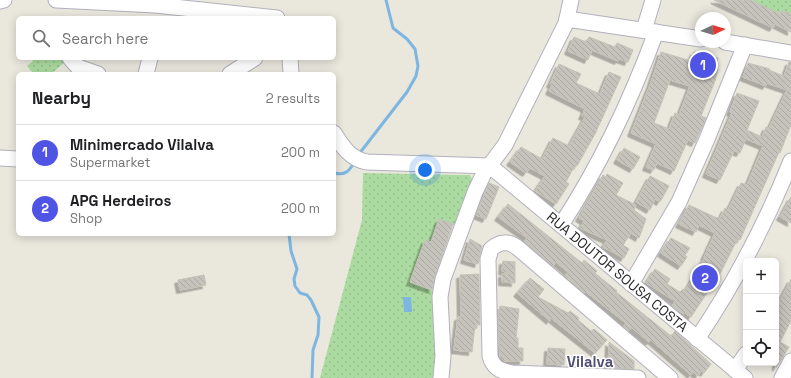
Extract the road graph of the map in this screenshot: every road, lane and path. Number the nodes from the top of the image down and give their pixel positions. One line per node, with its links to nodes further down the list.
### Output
1 (4, 0): 5 (street)
2 (56, 0): 6 (street)
3 (571, 0): 8 (street)
4 (653, 0): 9 (street)
5 (0, 1)
6 (155, 11): 7 (street)
7 (242, 16)
8 (567, 19): 9 (street); 26 (street)
9 (650, 31): 10 (street); 27 (street)
10 (695, 38)
11 (731, 43): 12 (street)
12 (745, 45): 13 (street); 28 (street)
13 (791, 53)
14 (72, 60): 18 (street)
15 (150, 60): 19 (street)
16 (252, 60): 20 (street)
17 (290, 60): 21 (street)
18 (92, 72)
19 (146, 72)
20 (233, 72)
21 (291, 72)
22 (336, 136): 26 (street)
23 (0, 158): 24 (street)
24 (16, 159)
25 (791, 161): 29 (street)
26 (490, 166): 27 (street, RUA DOUTOR SOUSA COSTA); 33 (street)
27 (562, 224): 28 (street, RUA DOUTOR SOUSA COSTA)
28 (631, 284): 29 (street, RUA DOUTOR SOUSA COSTA)
29 (697, 338): 32 (street, RUA DOUTOR SOUSA COSTA)
30 (791, 361): 36 (street)
31 (743, 364): 32 (street)
32 (740, 374)
33 (441, 378)
34 (638, 378): 35 (street)
35 (670, 378)
36 (782, 378)

